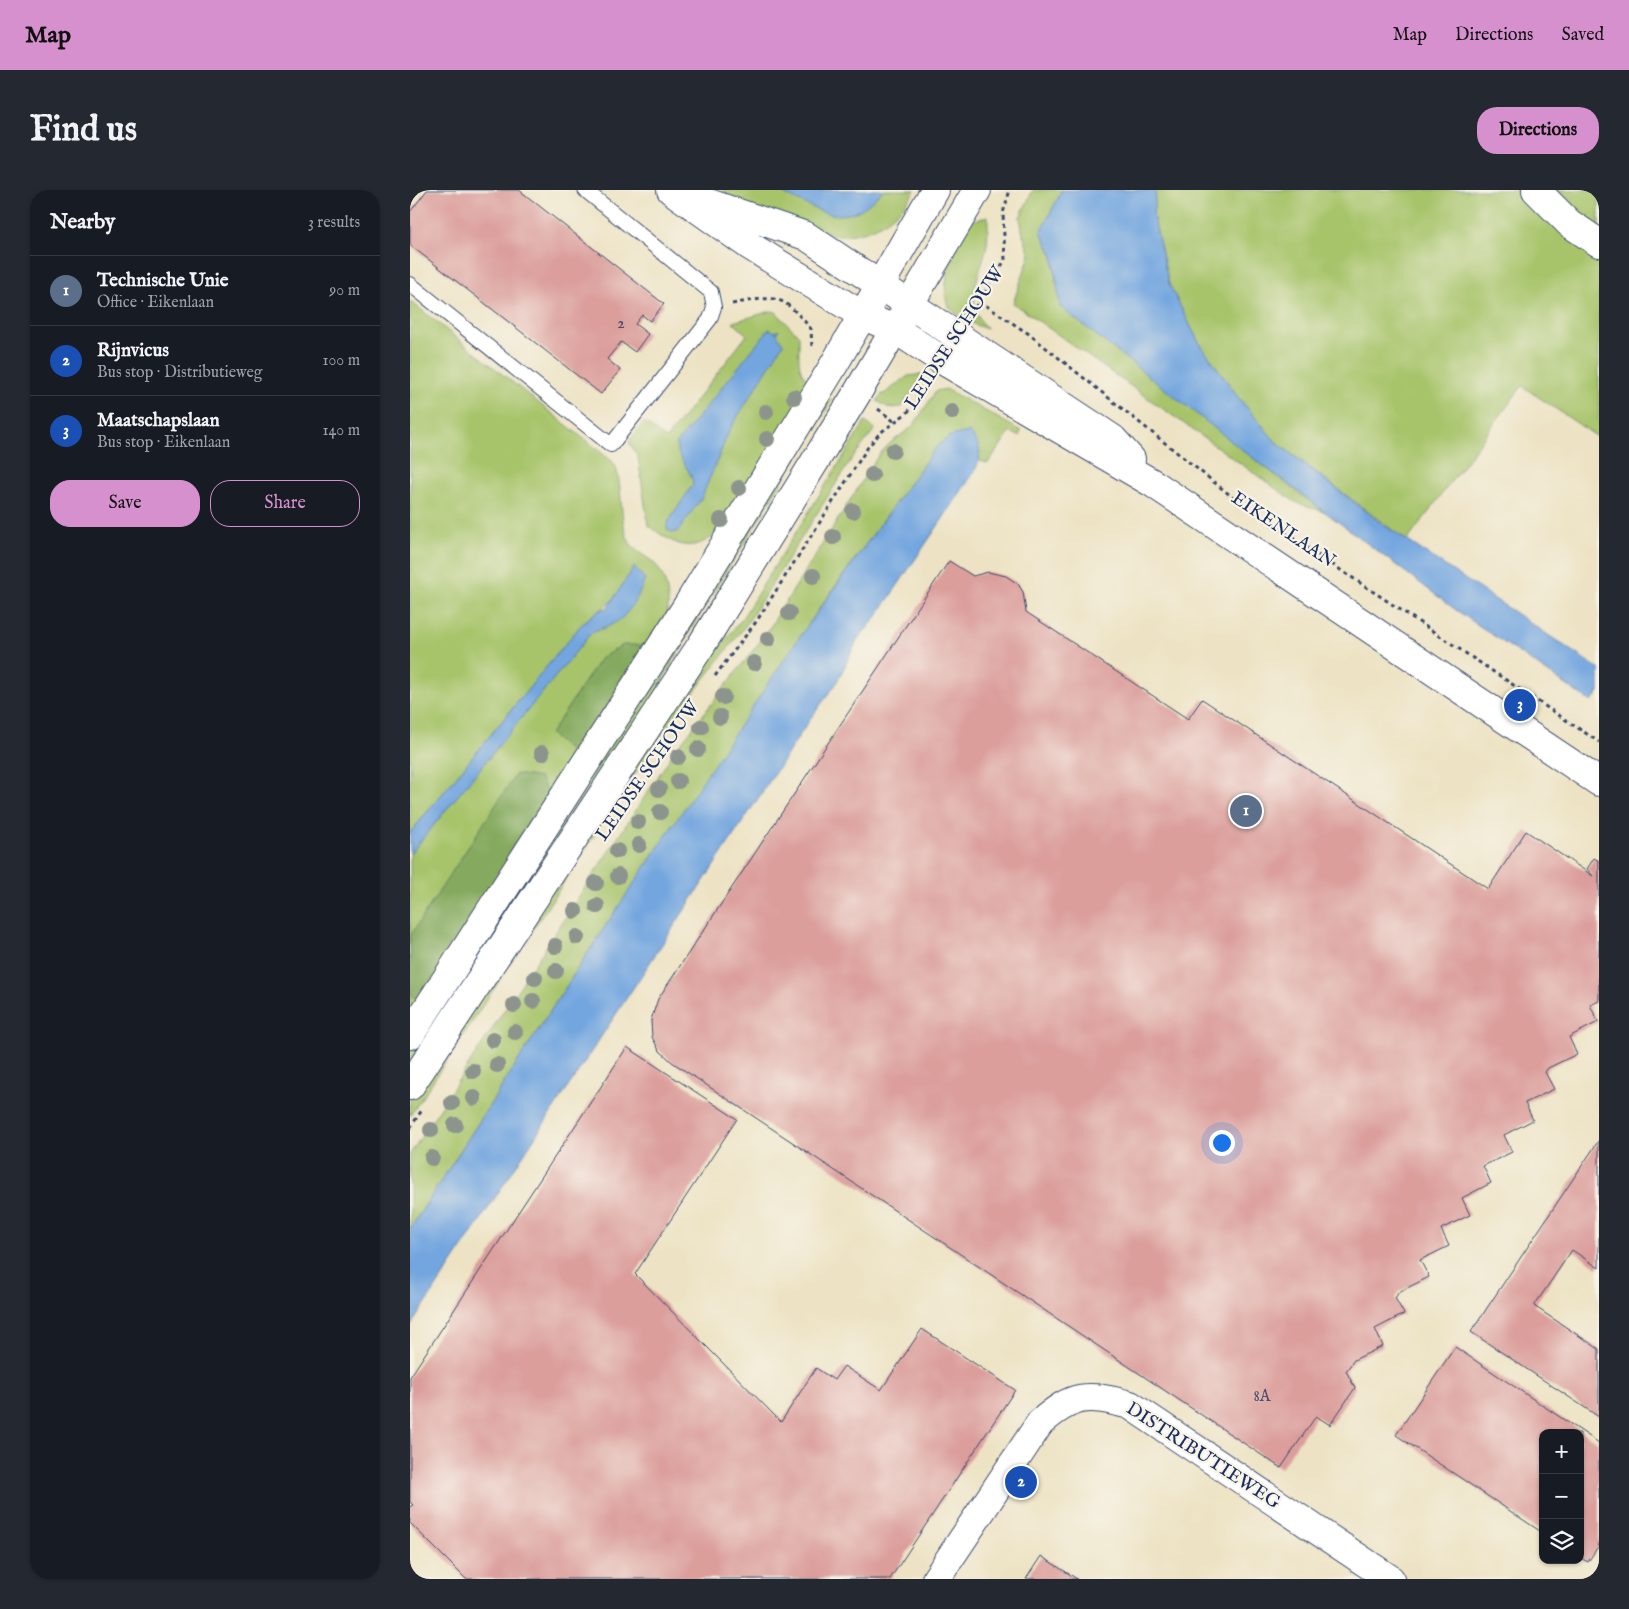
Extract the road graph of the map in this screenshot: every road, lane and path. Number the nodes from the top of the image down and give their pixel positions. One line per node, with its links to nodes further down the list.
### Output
1 (585, 190): 12 (lane)
2 (671, 190): 9 (street); 13 (street)
3 (935, 190): 9 (street)
4 (977, 190): 11 (street, LEIDSE SCHOUW)
5 (1010, 190): 10 (path, LEIDSE SCHOUW)
6 (1536, 190): 7 (street)
7 (1599, 243)
8 (410, 284): 12 (lane)
9 (880, 286): 11 (street, EIKENLAAN); 13 (street)
10 (979, 301): 15 (path, LEIDSE SCHOUW); 22 (path, EIKENLAAN)
11 (910, 306): 14 (street, LEIDSE SCHOUW); 15 (street, EIKENLAAN)
12 (714, 307): 17 (path)
13 (862, 315): 14 (street, EIKENLAAN); 17 (street)
14 (896, 330): 16 (street, EIKENLAAN); 18 (street, LEIDSE SCHOUW)
15 (956, 337): 20 (street, EIKENLAAN)
16 (942, 360): 19 (path, LEIDSE SCHOUW); 20 (street, EIKENLAAN)
17 (827, 377): 24 (street)
18 (856, 395): 19 (path, LEIDSE SCHOUW); 25 (street, LEIDSE SCHOUW)
19 (895, 422): 21 (path, LEIDSE SCHOUW)
20 (1154, 484): 23 (street, EIKENLAAN)
21 (710, 682)
22 (1599, 742)
23 (1599, 782)
24 (410, 1034)
25 (418, 1094): 26 (path)
26 (410, 1128)
27 (936, 1579): 28 (street, DISTRIBUTIEWEG)
28 (1390, 1579)

